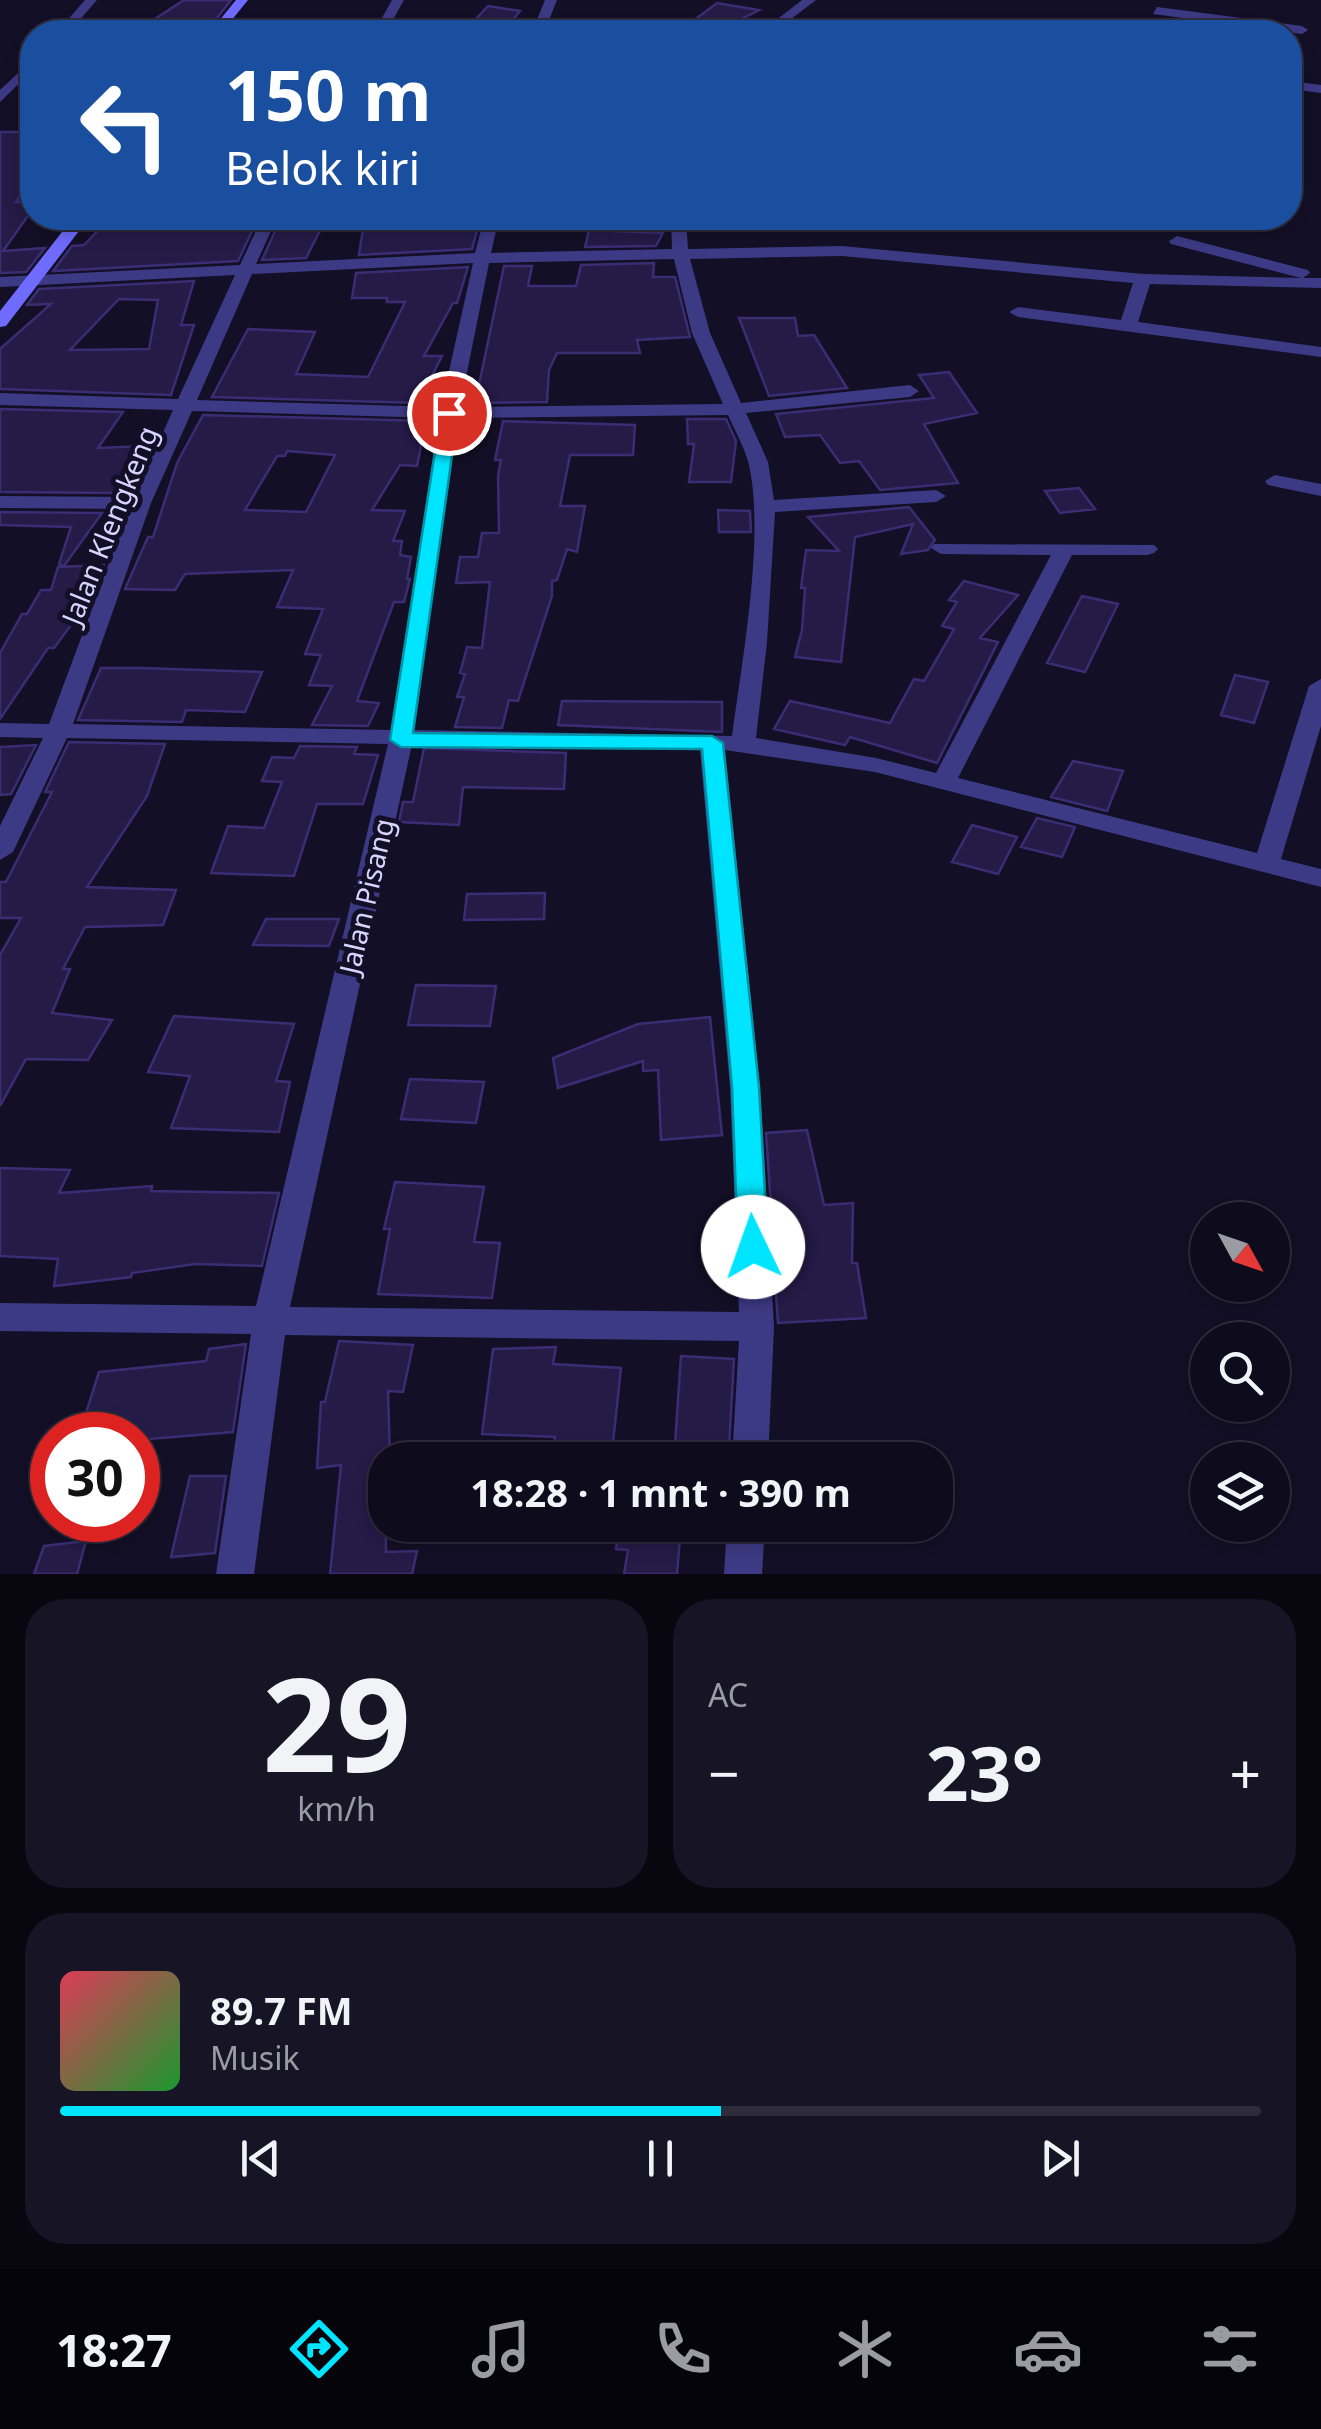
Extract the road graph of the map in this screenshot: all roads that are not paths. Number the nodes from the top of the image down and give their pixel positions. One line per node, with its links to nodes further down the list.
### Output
1 (91, 0): 6 (street)
2 (242, 0): 7 (main road)
3 (782, 0): 4 (street)
4 (809, 1): 8 (street)
5 (1157, 11): 9 (street)
6 (74, 20)
7 (226, 20)
8 (783, 20)
9 (1226, 20)
10 (20, 77): 11 (street)
11 (0, 98)
12 (72, 230): 22 (main road)
13 (263, 230): 20 (street, Jalan Klengkeng)
14 (488, 230): 19 (street, Jalan Pisang)
15 (679, 230): 17 (street)
16 (1177, 242): 18 (street)
17 (680, 251): 19 (street); 21 (street); 33 (street)
18 (1228, 255): 23 (street); 25 (street)
19 (481, 258): 20 (street); 34 (street, Jalan Pisang)
20 (244, 268): 22 (street); 32 (street, Jalan Klengkeng)
21 (1142, 279): 25 (street); 28 (street)
22 (32, 280): 24 (street); 27 (main road)
23 (1321, 280): 25 (street)
24 (0, 282)
25 (1198, 282)
26 (1018, 312): 28 (street)
27 (0, 322)
28 (1128, 326): 29 (street)
29 (1321, 352)
30 (910, 391): 33 (street)
31 (0, 398): 32 (street)
32 (188, 405): 34 (street); 39 (street, Jalan Klengkeng)
33 (733, 409): 34 (street); 40 (street)
34 (449, 413): 47 (street, Jalan Pisang)
35 (1275, 481): 36 (street)
36 (1321, 490)
37 (936, 496): 40 (street)
38 (0, 502): 39 (street)
39 (142, 503): 46 (street, Jalan Klengkeng)
40 (765, 507): 49 (street)
41 (941, 548): 42 (street)
42 (1065, 549): 43 (street); 50 (street)
43 (1147, 549)
44 (1321, 686): 52 (street)
45 (0, 730): 46 (street)
46 (58, 733): 47 (street); 51 (street, Jalan Klengkeng)
47 (401, 740): 48 (street); 55 (street, Jalan Pisang)
48 (712, 743): 49 (street); 56 (street)
49 (743, 743): 50 (street)
50 (944, 782): 52 (street)
51 (0, 852)
52 (1267, 864): 53 (street)
53 (1321, 878)
54 (0, 1317): 55 (street)
55 (270, 1320): 56 (street); 59 (street, Jalan Pisang)
56 (757, 1326): 57 (street)
57 (751, 1442)
58 (745, 1542): 60 (street)
59 (234, 1574)
60 (743, 1574)

